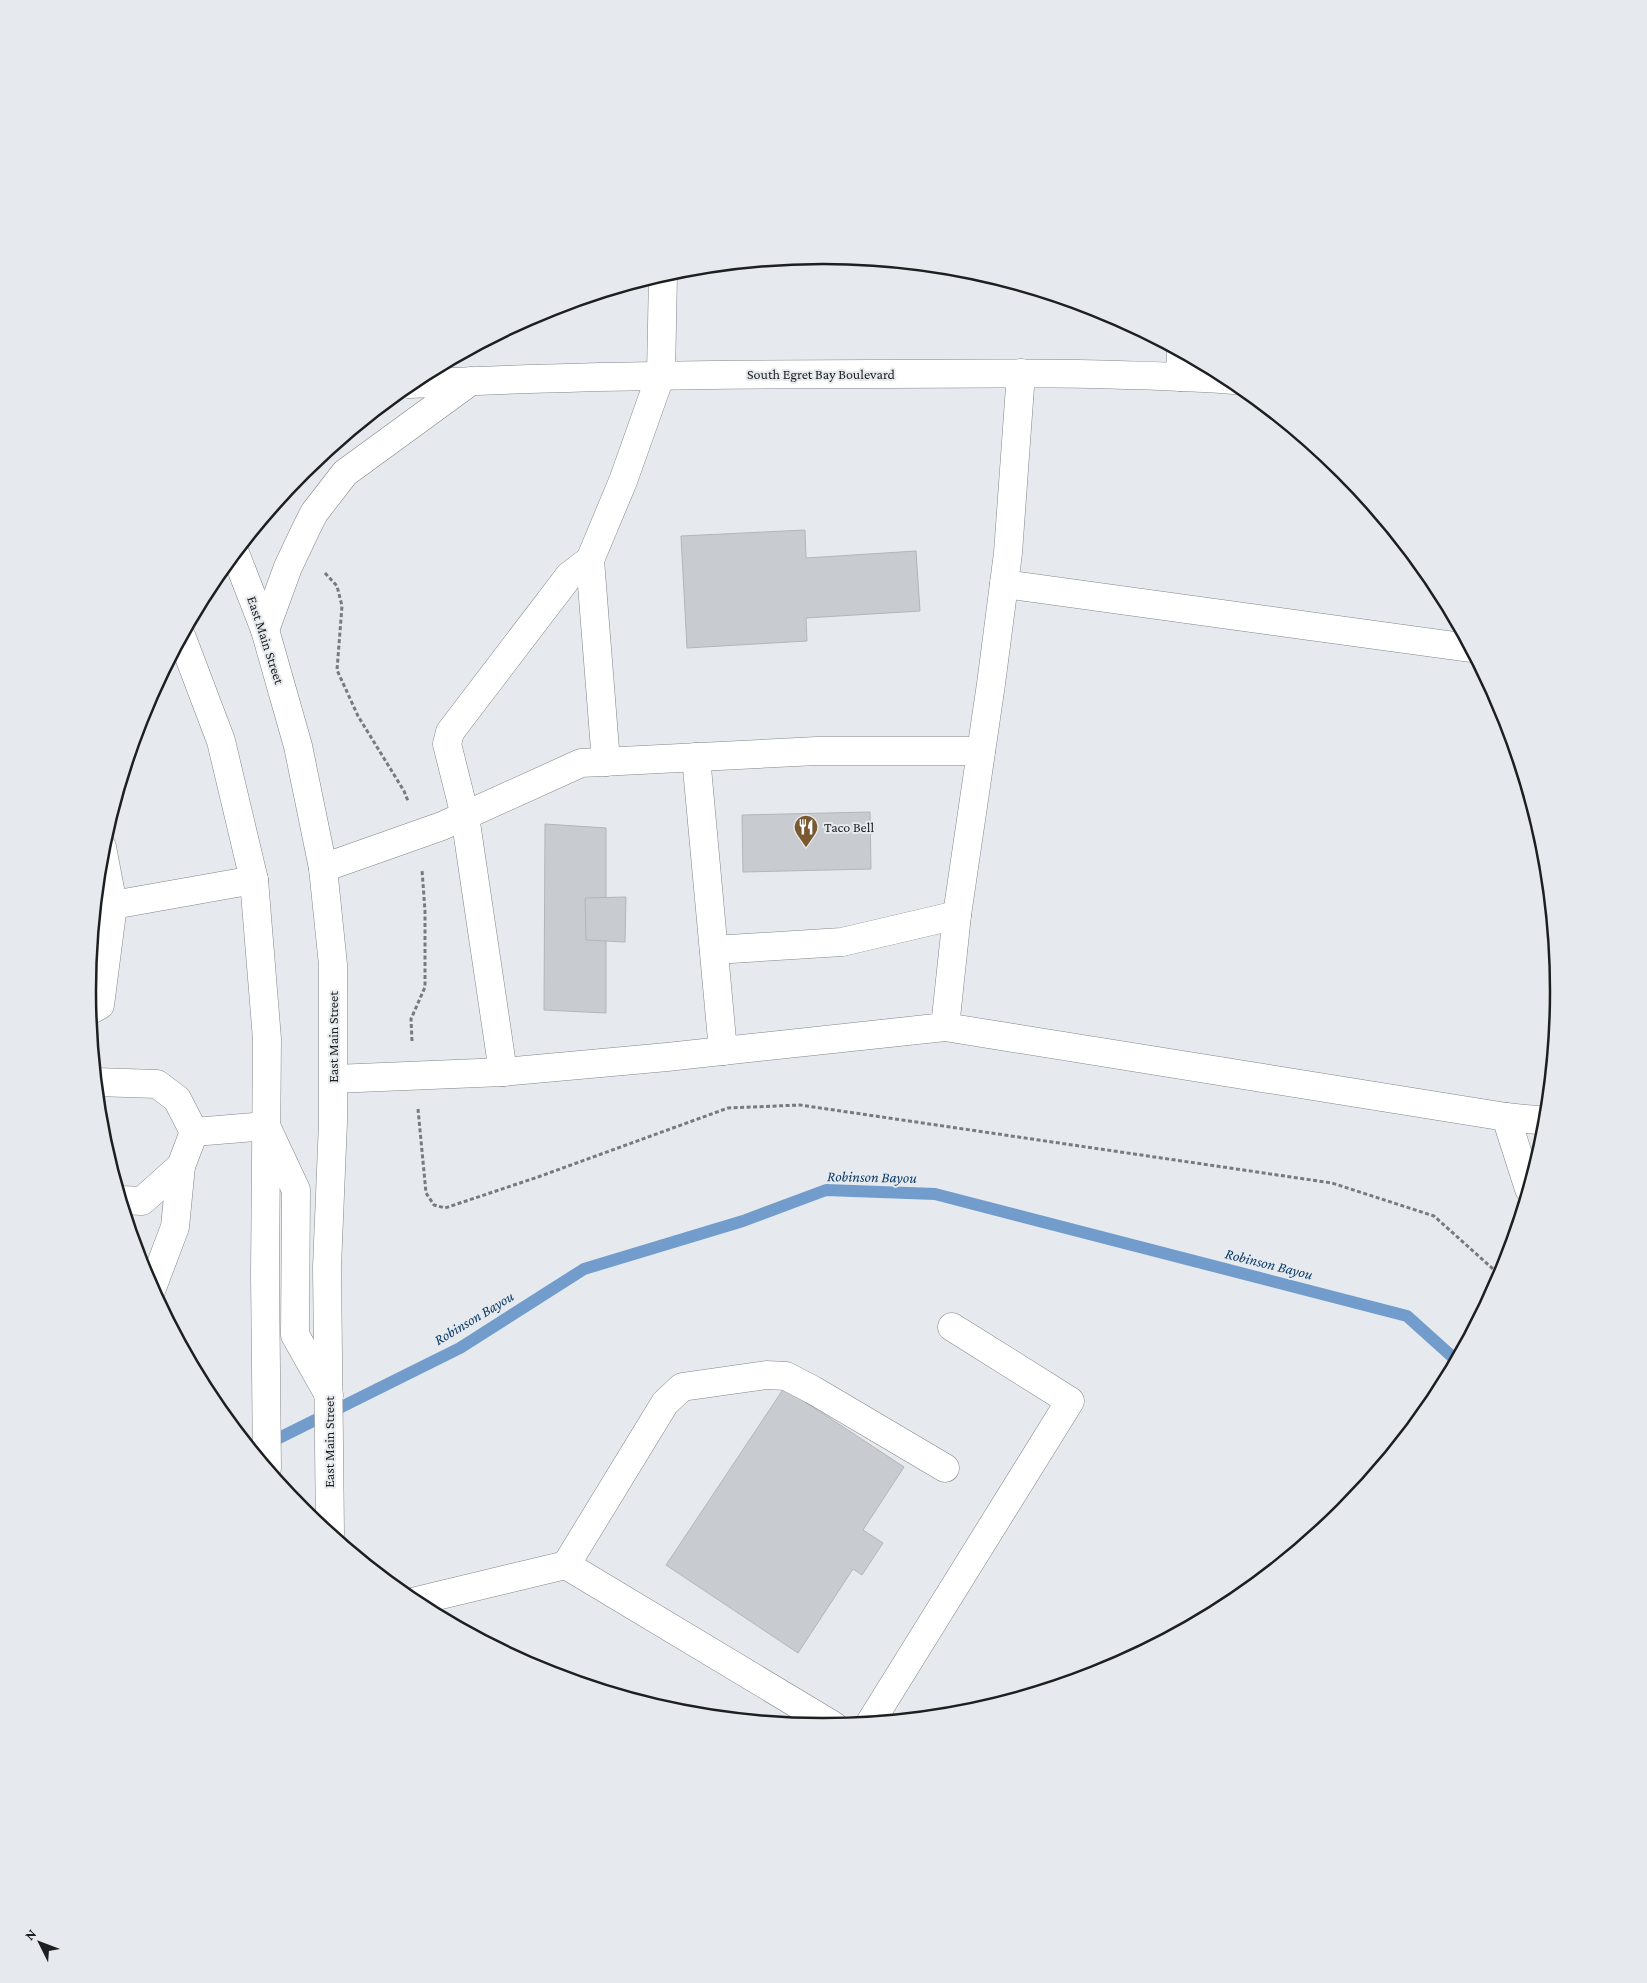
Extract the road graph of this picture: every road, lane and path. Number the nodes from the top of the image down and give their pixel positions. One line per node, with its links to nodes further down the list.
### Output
1 (663, 282): 6 (main road)
2 (1180, 364): 3 (main road, South Egret Bay Boulevard); 5 (main road, South Egret Bay Boulevard)
3 (1200, 370)
4 (442, 373): 7 (main road)
5 (1021, 373): 6 (main road, South Egret Bay Boulevard); 11 (main road)
6 (661, 374): 7 (main road, South Egret Bay Boulevard); 9 (main road)
7 (470, 381): 8 (main road, South Egret Bay Boulevard); 12 (main road)
8 (425, 383)
9 (590, 560): 17 (main road); 18 (main road)
10 (238, 561): 12 (main road, East Main Street)
11 (1004, 584): 13 (main road); 15 (main road)
12 (265, 630): 19 (main road, East Main Street)
13 (1463, 647)
14 (184, 657): 21 (main road)
15 (982, 751): 16 (main road); 23 (main road)
16 (696, 757): 17 (main road); 24 (main road)
17 (606, 762): 18 (main road)
18 (465, 816): 19 (main road); 28 (main road)
19 (323, 868): 29 (main road, East Main Street)
20 (106, 871): 22 (main road)
21 (254, 880): 22 (main road); 33 (main road)
22 (113, 905): 25 (main road)
23 (957, 915): 24 (main road); 26 (main road)
24 (714, 950): 27 (main road)
25 (97, 1007)
26 (945, 1027): 27 (main road); 31 (main road)
27 (723, 1050): 28 (main road)
28 (503, 1072): 29 (main road)
29 (334, 1079): 40 (main road, East Main Street)
30 (102, 1082): 34 (main road)
31 (1506, 1117): 32 (main road); 36 (main road)
32 (1539, 1120)
33 (266, 1126): 34 (main road); 40 (main road); 41 (main road)
34 (194, 1132): 35 (main road)
35 (181, 1166): 37 (main road); 38 (main road)
36 (1526, 1180)
37 (127, 1200)
38 (156, 1278)
39 (952, 1327): 46 (main road)
40 (329, 1395): 43 (main road, East Main Street)
41 (267, 1459)
42 (945, 1468): 44 (main road)
43 (330, 1525)
44 (566, 1565): 45 (main road); 47 (main road)
45 (424, 1599)
46 (874, 1717)
47 (822, 1719)

